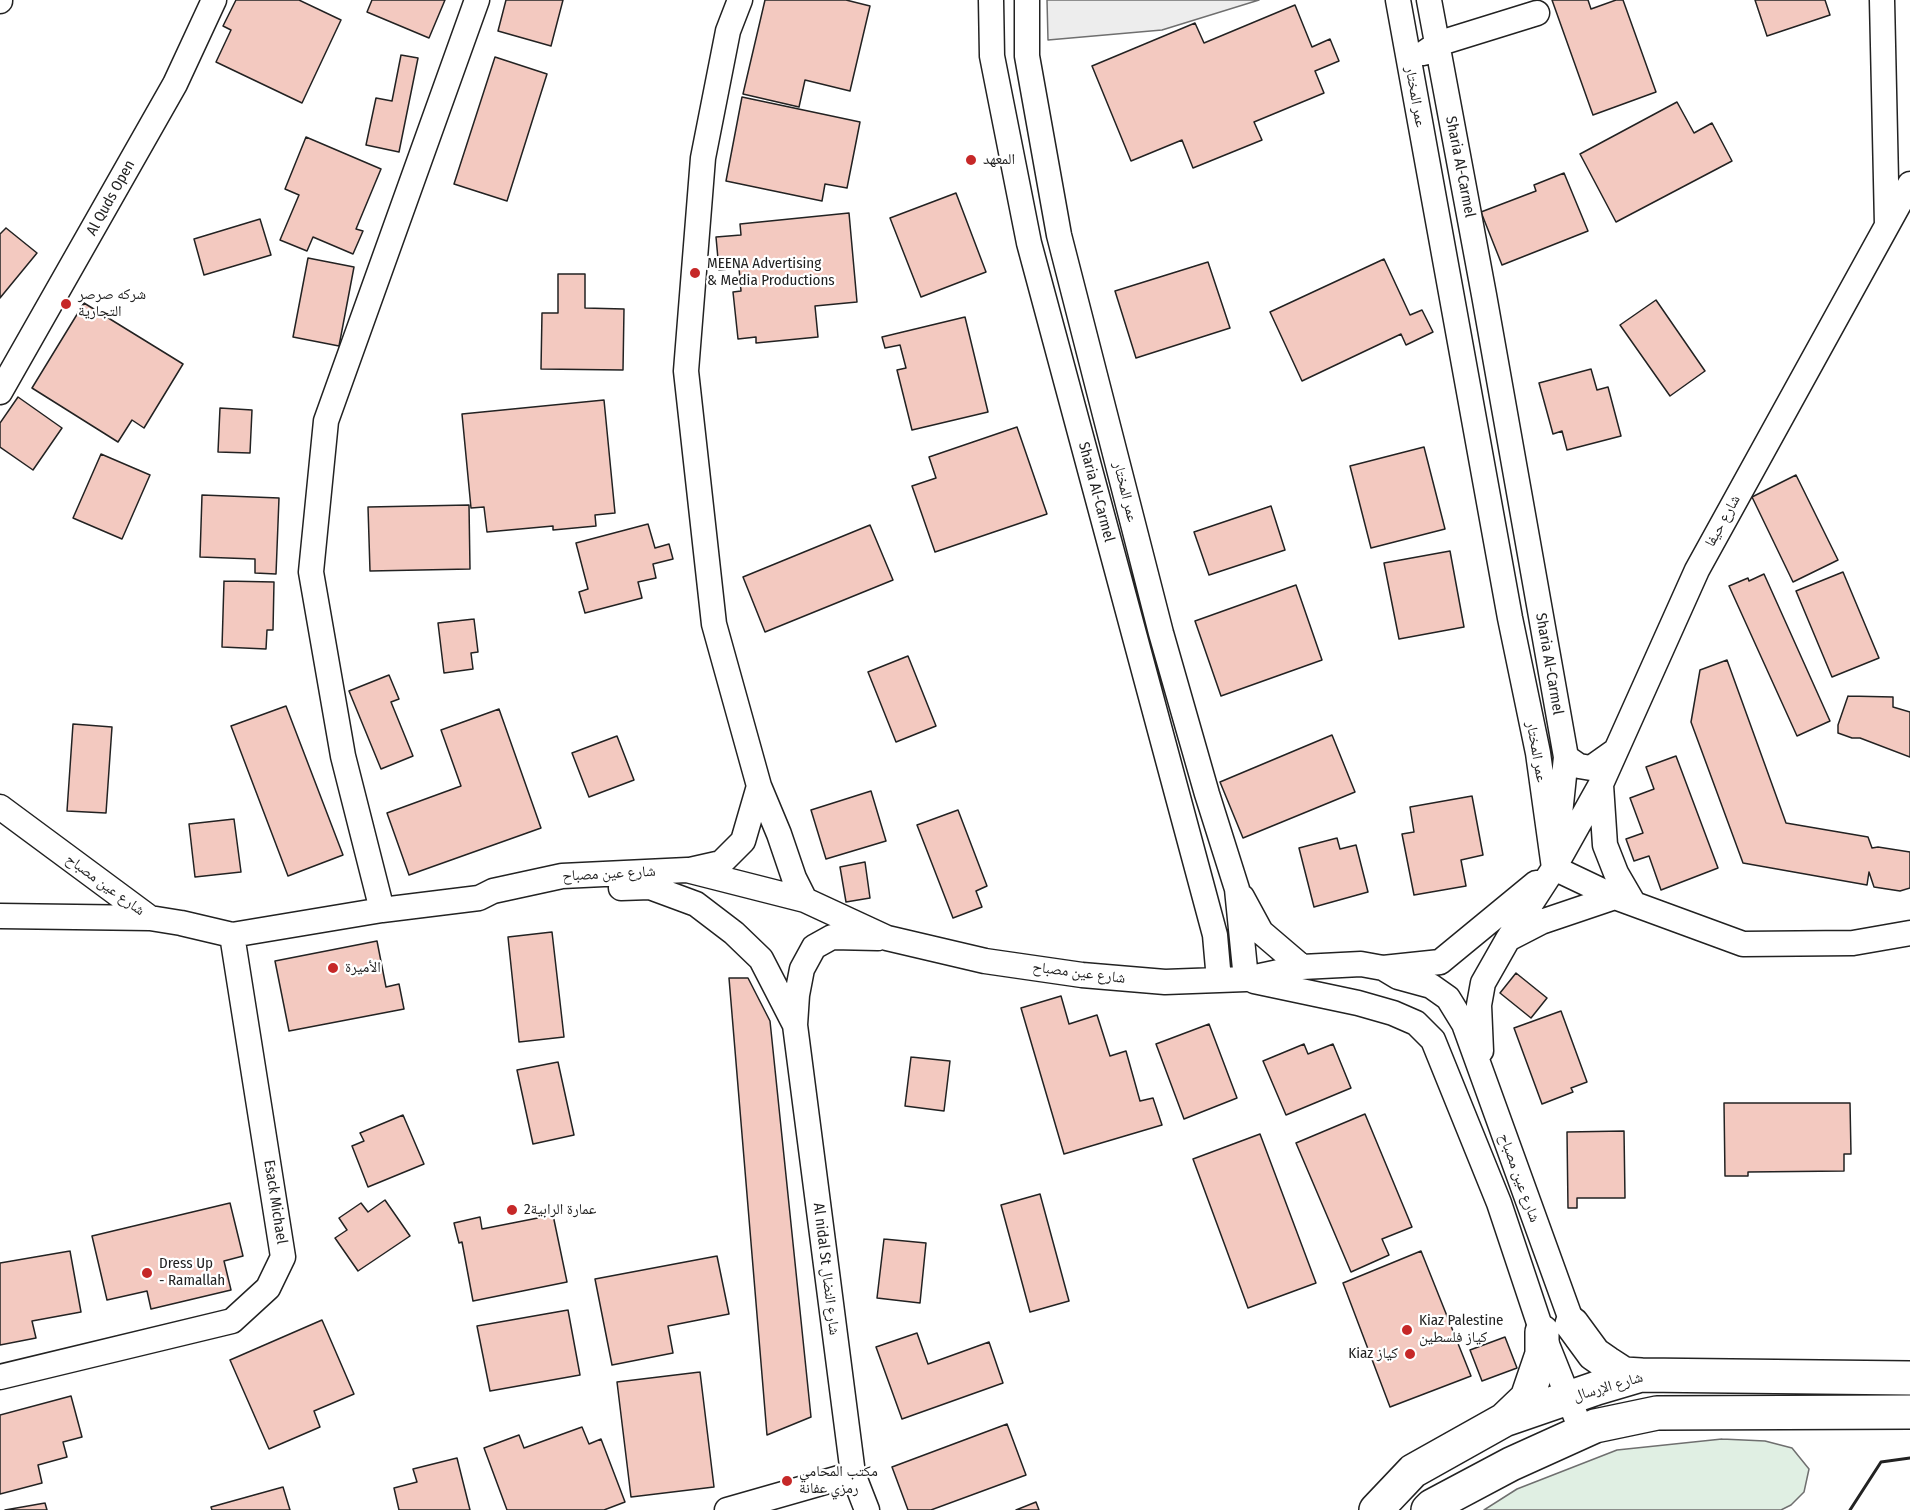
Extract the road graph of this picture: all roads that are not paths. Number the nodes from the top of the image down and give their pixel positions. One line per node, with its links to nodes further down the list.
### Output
1 (214, 0): 14 (street, Al Quds Open)
2 (477, 0): 26 (street)
3 (740, 0): 18 (street)
4 (991, 0): 37 (street, Sharia Al-Carmel)
5 (1027, 0): 22 (street, عمر المختار)
6 (1398, 0): 11 (street, عمر المختار)
7 (1429, 0): 10 (street, Sharia Al-Carmel)
8 (1882, 0): 13 (street)
9 (1537, 13): 10 (street)
10 (1437, 44): 11 (street); 16 (street, Sharia Al-Carmel)
11 (1409, 62): 20 (street, عمر المختار)
12 (1910, 184): 13 (street, شارع حيفا)
13 (1887, 225): 15 (street, شارع حيفا)
14 (0, 392)
15 (1615, 751): 16 (street); 17 (street, شارع حيفا)
16 (1566, 757): 20 (street, Sharia Al-Carmel)
17 (1601, 784): 20 (street, شارع حيفا); 25 (street)
18 (759, 786): 21 (street); 24 (street)
19 (0, 807): 28 (street, شارع عين مصباح)
20 (1554, 868): 25 (street); 32 (street, شارع حيفا); 33 (street)
21 (687, 870): 23 (street, شارع عين مصباح); 24 (street, شارع عين مصباح)
22 (1237, 888): 34 (street); 36 (street, عمر المختار)
23 (493, 891): 26 (street, شارع عين مصباح); 39 (street)
24 (805, 900): 31 (street, شارع عين مصباح)
25 (1624, 901): 29 (street); 32 (street)
26 (382, 910): 30 (street, شارع عين مصباح)
27 (0, 915): 28 (street)
28 (150, 918): 30 (street, شارع عين مصباح)
29 (1910, 933)
30 (232, 935): 44 (street, Esack Michael)
31 (887, 938): 37 (street, شارع عين مصباح); 39 (street)
32 (1508, 939): 41 (street, شارع حيفا)
33 (1440, 962): 35 (street); 38 (street)
34 (1302, 967): 35 (street, شارع عين مصباح); 36 (street, شارع عين مصباح)
35 (1383, 968): 38 (street, شارع عين مصباح)
36 (1246, 979): 37 (street, شارع عين مصباح); 40 (street, شارع عين مصباح)
37 (1219, 980)
38 (1431, 986): 40 (street); 41 (street, شارع عين مصباح)
39 (795, 1025): 50 (street, Al nidal St شارع النضال)
40 (1433, 1040): 42 (street, شارع عين مصباح)
41 (1482, 1074): 42 (street, شارع عين مصباح)
42 (1557, 1328): 43 (main road); 46 (street, شارع عين مصباح); 48 (main road)
43 (1641, 1376): 45 (main road, شارع الإرسال); 46 (main road, شارع الإرسال)
44 (0, 1377)
45 (1910, 1378)
46 (1583, 1393): 48 (main road, شارع الإرسال); 49 (street, شارع عين مصباح)
47 (1910, 1412): 49 (main road)
48 (1504, 1420): 53 (main road, شارع الإرسال)
49 (1594, 1428): 54 (main road)
50 (853, 1474): 51 (street); 52 (street, Al nidal St شارع النضال)
51 (727, 1510)
52 (867, 1510)
53 (1376, 1510)
54 (1428, 1510)

